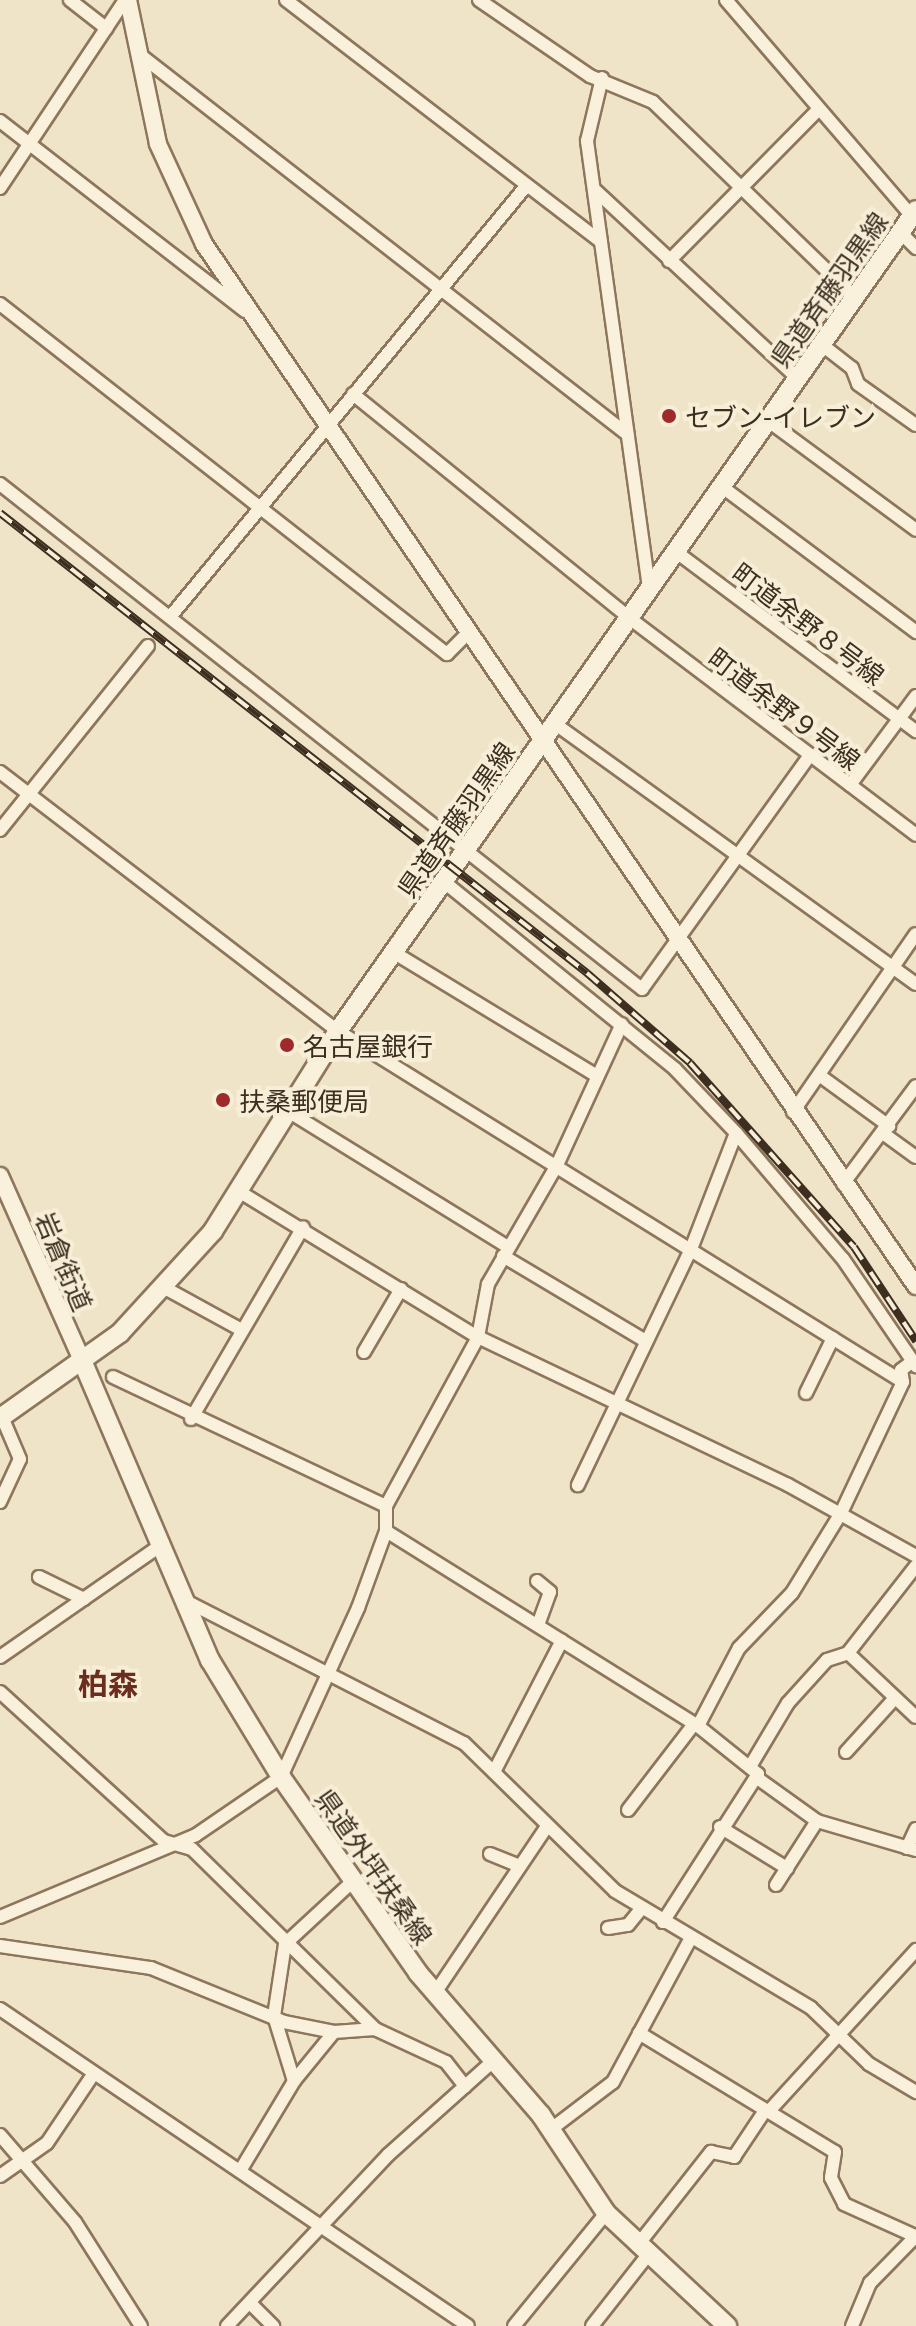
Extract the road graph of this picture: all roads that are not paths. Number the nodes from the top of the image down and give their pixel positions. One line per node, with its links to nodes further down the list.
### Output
1 (70, 0): 6 (street)
2 (126, 0): 6 (street); 7 (street)
3 (286, 0): 12 (street)
4 (479, 0): 8 (street)
5 (726, 0): 9 (street)
6 (106, 28): 11 (street)
7 (139, 54): 21 (street); 24 (street)
8 (602, 78): 13 (street); 15 (street)
9 (817, 111): 13 (street); 16 (street)
10 (0, 121): 11 (street)
11 (32, 147): 14 (street); 24 (street)
12 (527, 185): 18 (street); 21 (street)
13 (741, 187): 20 (street); 22 (street)
14 (0, 188)
15 (596, 191): 18 (street); 20 (street)
16 (914, 213): 17 (main road, 県道斉藤羽黒線)
17 (900, 232): 19 (street); 22 (main road, 県道斉藤羽黒線)
18 (601, 242): 31 (street)
19 (916, 248)
20 (669, 261): 26 (street)
21 (442, 288): 27 (street); 31 (street)
22 (854, 297): 25 (main road, 県道斉藤羽黒線)
23 (0, 304): 34 (street)
24 (248, 313): 29 (street)
25 (821, 344): 26 (main road, 県道斉藤羽黒線); 30 (street)
26 (797, 378): 28 (main road, 県道斉藤羽黒線)
27 (353, 394): 29 (street); 39 (street, 町道余野９号線)
28 (767, 420): 33 (main road, 県道斉藤羽黒線); 35 (street)
29 (327, 424): 34 (street); 40 (street)
30 (916, 425)
31 (627, 434): 37 (street)
32 (0, 484): 38 (street)
33 (721, 486): 36 (main road, 県道斉藤羽黒線); 41 (street)
34 (261, 507): 38 (street); 40 (street)
35 (916, 530)
36 (675, 551): 37 (main road, 県道斉藤羽黒線); 44 (street, 町道余野８号線)
37 (649, 588): 39 (main road, 県道斉藤羽黒線)
38 (170, 617): 53 (street)
39 (628, 617): 45 (main road, 県道斉藤羽黒線); 47 (street, 町道余野９号線)
40 (469, 632): 45 (street)
41 (916, 632)
42 (148, 646): 50 (street)
43 (916, 696): 44 (street)
44 (899, 719): 46 (street, 町道余野８号線); 49 (street)
45 (548, 731): 53 (main road, 県道斉藤羽黒線); 54 (street); 57 (street)
46 (916, 731)
47 (810, 755): 49 (street, 町道余野９号線); 54 (street)
48 (0, 772): 50 (street)
49 (850, 785): 52 (street, 町道余野９号線)
50 (27, 795): 51 (street); 62 (street)
51 (0, 830)
52 (916, 835)
53 (465, 849): 55 (main road, 県道斉藤羽黒線); 57 (street)
54 (738, 855): 57 (street); 59 (street)
55 (443, 881): 58 (main road, 県道斉藤羽黒線); 61 (street)
56 (916, 934): 59 (street)
57 (679, 943): 66 (street)
58 (393, 952): 62 (main road, 県道斉藤羽黒線); 64 (street)
59 (892, 969): 60 (street); 63 (street)
60 (916, 984)
61 (622, 1024): 64 (street); 69 (street)
62 (338, 1031): 67 (main road, 県道斉藤羽黒線); 71 (street)
63 (819, 1075): 66 (street); 68 (street)
64 (597, 1076): 71 (street)
65 (916, 1086): 68 (street)
66 (793, 1112): 73 (street)
67 (291, 1113): 74 (main road, 県道斉藤羽黒線); 77 (street)
68 (886, 1130): 70 (street); 73 (street)
69 (736, 1133): 76 (street); 86 (street)
70 (916, 1157)
71 (557, 1165): 76 (street); 77 (street)
72 (0, 1176): 87 (street, 岩倉街道)
73 (843, 1184): 78 (street)
74 (240, 1192): 75 (street); 79 (main road, 県道斉藤羽黒線)
75 (303, 1227): 80 (street); 81 (street)
76 (691, 1249): 83 (street); 84 (street)
77 (505, 1251): 82 (street); 84 (street)
78 (916, 1286)
79 (165, 1288): 81 (street); 87 (main road, 県道斉藤羽黒線)
80 (401, 1289): 82 (street); 85 (street)
81 (240, 1329): 93 (street)
82 (478, 1337): 91 (street); 96 (street)
83 (833, 1338): 89 (street); 90 (street)
84 (644, 1340): 91 (street)
85 (364, 1352)
86 (915, 1364): 89 (street)
87 (84, 1365): 92 (main road, 県道斉藤羽黒線); 99 (main road, 県道外坪扶桑線)
88 (113, 1377): 93 (street)
89 (903, 1382): 97 (street)
90 (806, 1393)
91 (617, 1401): 94 (street); 97 (street)
92 (1, 1417): 95 (street)
93 (191, 1419): 96 (street)
94 (578, 1485)
95 (0, 1502)
96 (386, 1506): 98 (street)
97 (841, 1513): 100 (street); 114 (street)
98 (386, 1531): 106 (street); 110 (street)
99 (160, 1546): 104 (street); 105 (main road, 県道外坪扶桑線)
100 (916, 1556)
101 (916, 1566): 108 (street)
102 (39, 1577): 104 (street)
103 (537, 1581): 106 (street)
104 (84, 1599): 109 (street)
105 (183, 1600): 110 (street); 118 (main road, 県道外坪扶桑線)
106 (538, 1625): 107 (street)
107 (562, 1640): 114 (street); 117 (street)
108 (848, 1653): 112 (street); 116 (street)
109 (0, 1657)
110 (327, 1672): 117 (street); 118 (street)
111 (0, 1692): 125 (street)
112 (895, 1698): 113 (street); 115 (street)
113 (916, 1717)
114 (696, 1725): 116 (street); 120 (street)
115 (846, 1752)
116 (751, 1765): 119 (street)
117 (494, 1772): 123 (street)
118 (281, 1777): 125 (street); 130 (main road, 県道外坪扶桑線)
119 (760, 1780): 121 (street); 122 (street)
120 (628, 1810)
121 (817, 1821): 126 (street); 129 (street)
122 (720, 1827): 129 (street); 134 (street)
123 (546, 1828): 128 (street); 132 (street)
124 (916, 1829): 126 (street)
125 (178, 1844): 133 (street); 137 (street)
126 (912, 1849)
127 (490, 1854): 128 (street)
128 (515, 1864): 140 (street)
129 (787, 1868): 131 (street)
130 (353, 1881): 137 (street); 140 (main road, 県道外坪扶桑線)
131 (776, 1885)
132 (641, 1909): 134 (street); 135 (street)
133 (0, 1917)
134 (663, 1922): 136 (street)
135 (608, 1928)
136 (691, 1938): 145 (street); 146 (street)
137 (285, 1944): 142 (street); 143 (street)
138 (0, 1946): 142 (street)
139 (916, 1950): 146 (street)
140 (435, 1993): 147 (main road, 県道外坪扶桑線)
141 (0, 2009): 148 (street)
142 (274, 2016): 144 (street); 149 (street)
143 (375, 2029): 144 (street); 150 (street)
144 (334, 2032): 149 (street)
145 (639, 2033): 152 (street); 153 (street)
146 (837, 2037): 151 (street); 152 (street)
147 (492, 2062): 150 (street); 153 (main road, 県道外坪扶桑線)
148 (94, 2073): 155 (street); 156 (street)
149 (294, 2081): 156 (street)
150 (465, 2086): 159 (street)
151 (916, 2092)
152 (767, 2111): 160 (street); 161 (street)
153 (550, 2130): 158 (main road, 県道外坪扶桑線)
154 (0, 2135): 155 (street)
155 (24, 2162): 157 (street); 163 (street)
156 (240, 2171): 159 (street)
157 (0, 2176)
158 (606, 2213): 161 (main road, 県道外坪扶桑線); 167 (street)
159 (322, 2225): 162 (street); 166 (street)
160 (915, 2235): 170 (street)
161 (642, 2251): 168 (street); 169 (main road, 県道外坪扶桑線)
162 (250, 2303): 164 (street); 165 (street)
163 (141, 2326)
164 (227, 2326)
165 (273, 2326)
166 (465, 2326)
167 (514, 2326)
168 (592, 2326)
169 (727, 2326)
170 (852, 2326)

